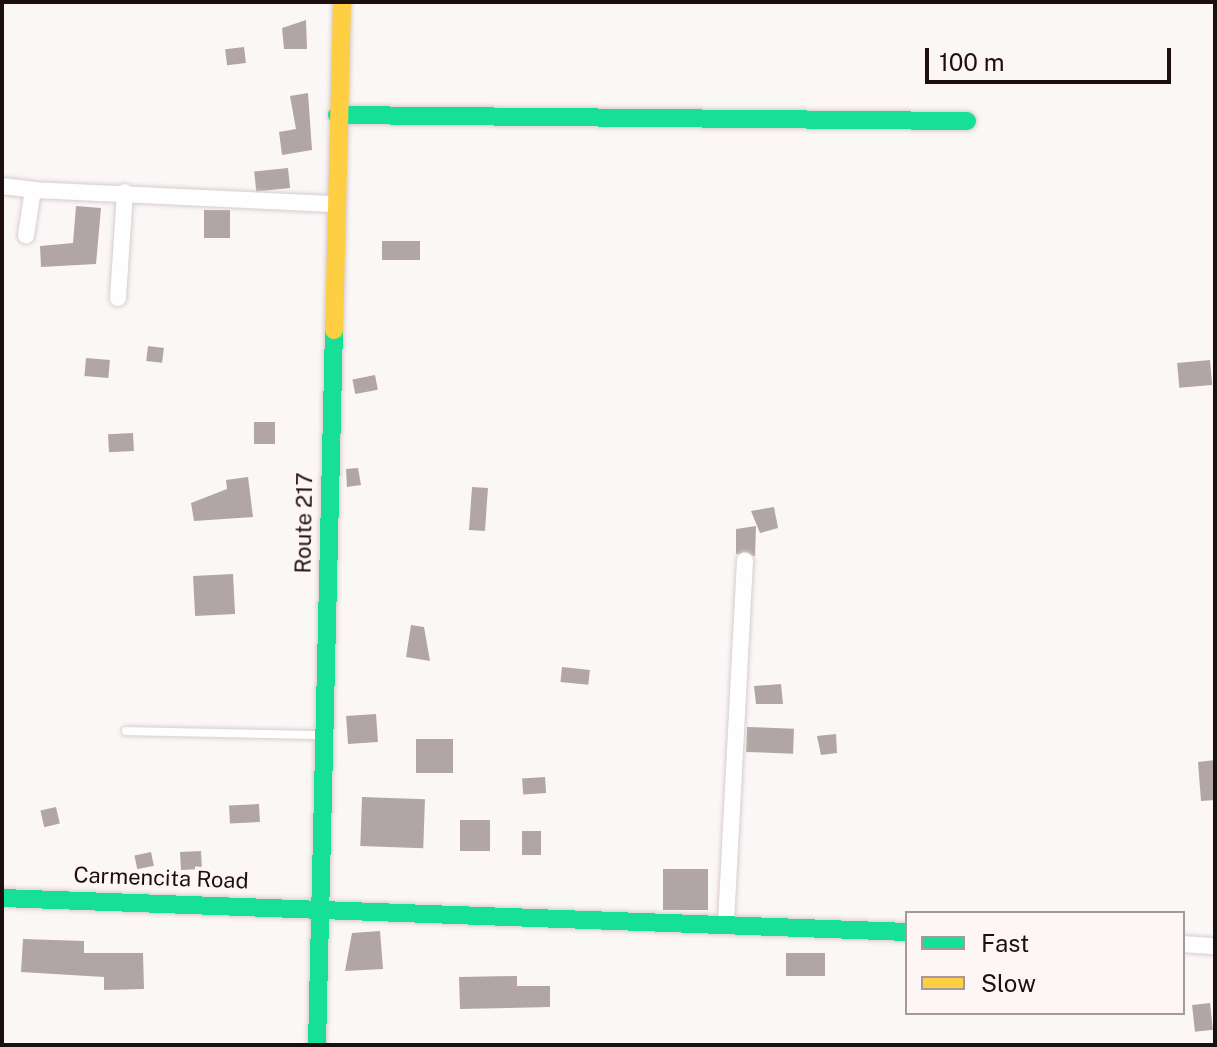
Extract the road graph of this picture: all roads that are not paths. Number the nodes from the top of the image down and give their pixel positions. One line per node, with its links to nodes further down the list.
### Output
1 (342, 2): 2 (street, Route 217)
2 (337, 115): 3 (street); 7 (street, Route 217)
3 (967, 121)
4 (2, 186): 5 (street)
5 (33, 190): 6 (street); 8 (street)
6 (125, 192): 7 (street); 9 (street)
7 (335, 204): 12 (street, Route 217)
8 (26, 235)
9 (118, 298)
10 (745, 560): 15 (street)
11 (126, 731): 12 (lane)
12 (323, 735): 14 (street, Route 217)
13 (2, 898): 14 (street, Carmencita Road)
14 (319, 907): 15 (street, Carmencita Road); 19 (street, Route 217)
15 (726, 923): 16 (street, Carmencita Road)
16 (905, 932)
17 (1185, 944): 18 (street)
18 (1215, 946)
19 (317, 1045)

